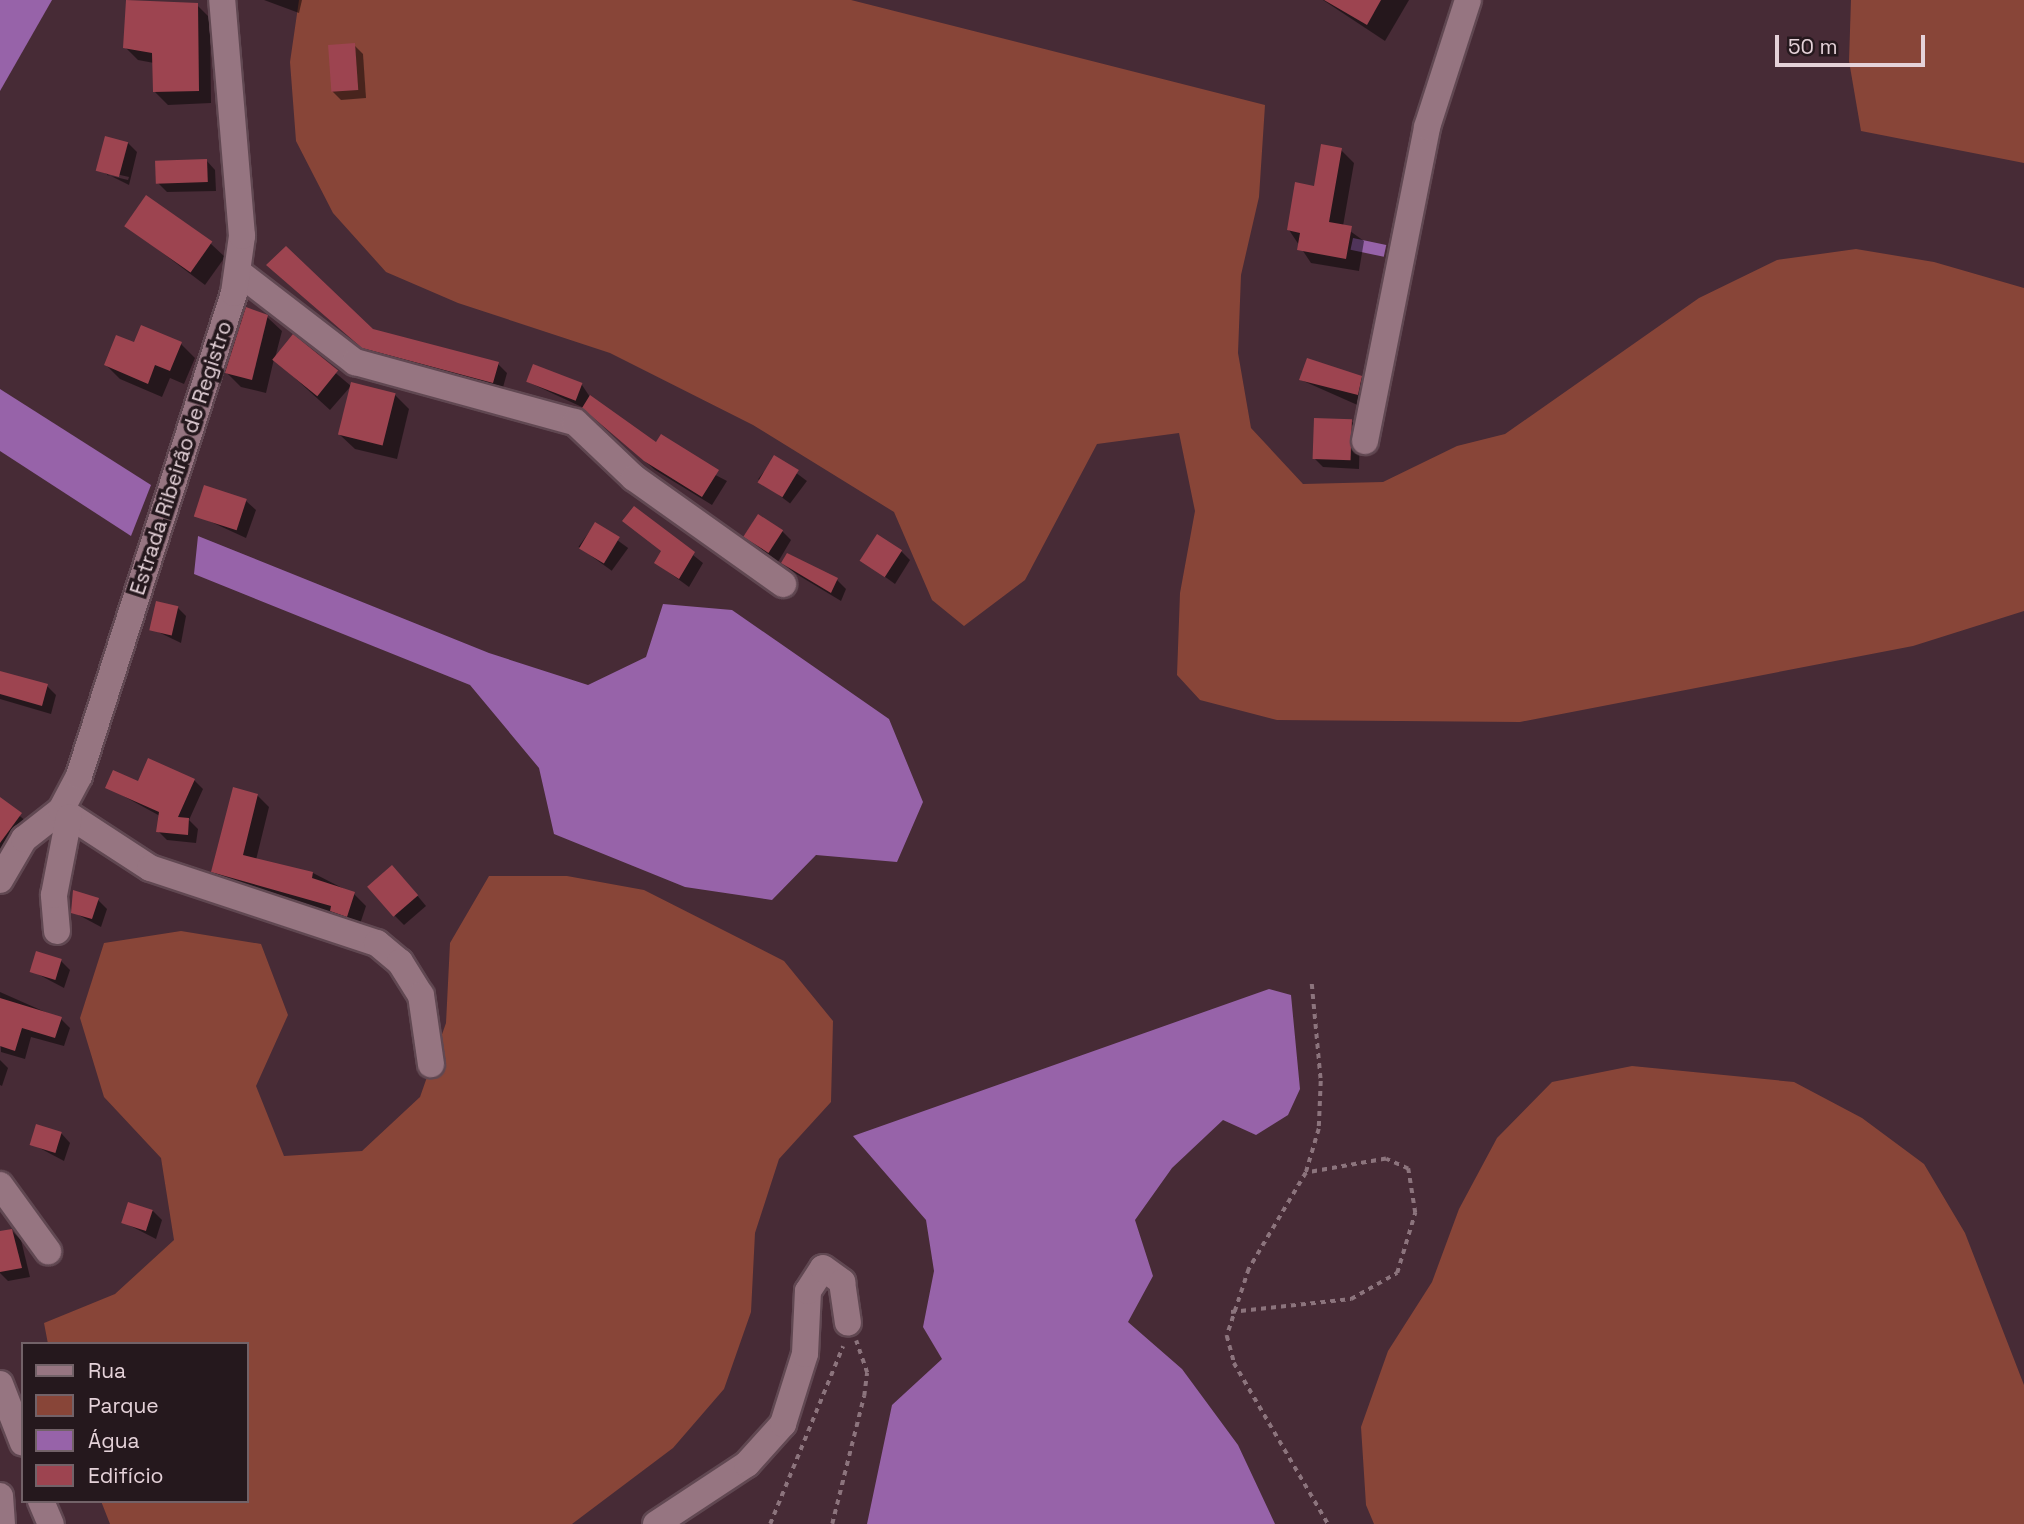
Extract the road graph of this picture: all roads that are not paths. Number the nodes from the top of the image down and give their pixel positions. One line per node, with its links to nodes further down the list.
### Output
1 (222, 0): 3 (street, Estrada Ribeirão de Registro)
2 (1468, 0): 4 (street)
3 (238, 272): 5 (street); 6 (street, Estrada Ribeirão de Registro)
4 (1365, 441)
5 (783, 584)
6 (65, 813): 7 (street, Estrada Ribeirão de Registro); 8 (street); 9 (street)
7 (0, 880)
8 (57, 931)
9 (431, 1064)
10 (0, 1185): 11 (street)
11 (48, 1251)
12 (848, 1323): 19 (street)
13 (0, 1384): 14 (street)
14 (21, 1438)
15 (0, 1496): 17 (street)
16 (42, 1503): 18 (street)
17 (2, 1524)
18 (51, 1524)
19 (656, 1524)

